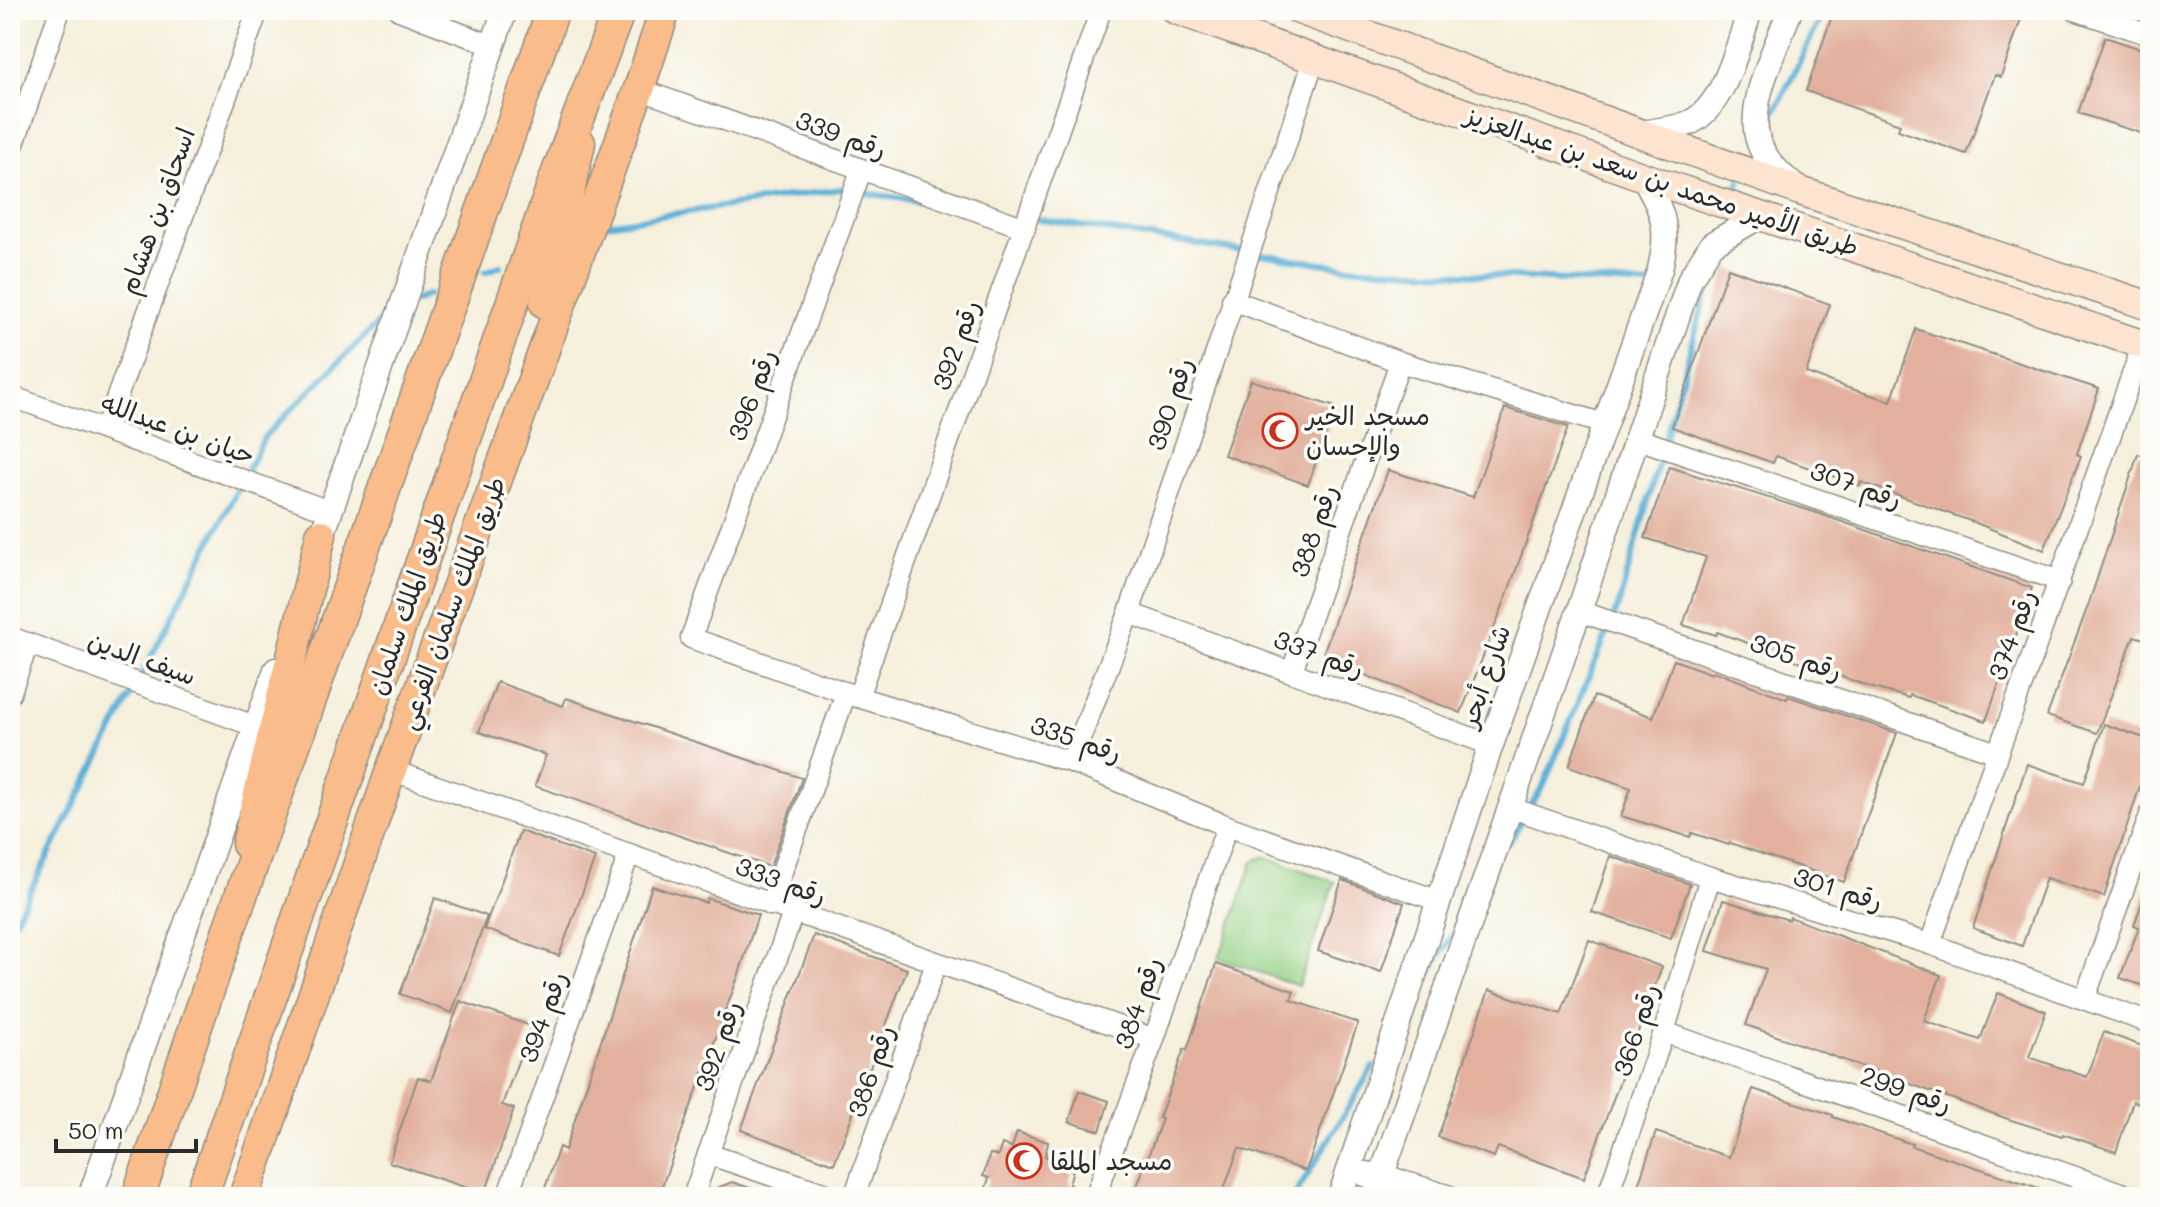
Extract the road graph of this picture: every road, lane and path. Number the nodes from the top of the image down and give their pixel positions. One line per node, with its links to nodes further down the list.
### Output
1 (60, 10): 23 (street)
2 (258, 10): 38 (street, اسحاق بن هشام)
3 (399, 10): 16 (street)
4 (505, 10): 16 (street)
5 (553, 10): 63 (highway)
6 (619, 10): 20 (highway, طريق الملك سلمان)
7 (665, 10): 21 (main road, طريق الملك سلمان الفرعي)
8 (1101, 10): 28 (street, رقم 392)
9 (1176, 10): 18 (main road, طريق الأمير محمد بن سعد بن عبدالعزيز)
10 (1299, 10): 14 (main road, طريق الأمير محمد بن سعد بن عبدالعزيز)
11 (1750, 10): 17 (street)
12 (1790, 10): 19 (street)
13 (2075, 10): 15 (street)
14 (1332, 16): 22 (main road, طريق الأمير محمد بن سعد بن عبدالعزيز)
15 (2150, 35)
16 (491, 45): 40 (street)
17 (1734, 57): 19 (street); 22 (street)
18 (1314, 60): 25 (main road, طريق الأمير محمد بن سعد بن عبدالعزيز); 31 (street, رقم 390)
19 (1769, 67): 26 (street)
20 (594, 79): 36 (main road); 74 (highway, طريق الملك سلمان)
21 (639, 89): 24 (street, رقم 339); 36 (main road, طريق الملك سلمان الفرعي)
22 (1642, 133): 26 (main road, طريق الأمير محمد بن سعد بن عبدالعزيز)
23 (10, 155)
24 (861, 171): 28 (street, رقم 339); 44 (street, رقم 396)
25 (1644, 177): 27 (main road, طريق الأمير محمد بن سعد بن عبدالعزيز); 29 (street, شارع أبحر)
26 (1800, 191): 32 (main road, طريق الأمير محمد بن سعد بن عبدالعزيز)
27 (1760, 216): 30 (street); 33 (main road, طريق الأمير محمد بن سعد بن عبدالعزيز)
28 (1025, 228): 48 (street, رقم 392)
29 (1660, 269): 30 (street); 37 (street, شارع أبحر)
30 (1690, 279): 39 (street)
31 (1232, 300): 34 (street); 43 (street, رقم 390)
32 (2150, 306)
33 (2147, 346): 41 (street, رقم 374)
34 (1400, 362): 37 (street); 46 (street, رقم 388)
35 (10, 396): 38 (street, حيان بن عبدالله)
36 (520, 418): 53 (main road, طريق الملك سلمان الفرعي)
37 (1604, 424): 50 (street, شارع أبحر)
38 (105, 430): 40 (street, حيان بن عبدالله)
39 (1635, 438): 41 (street, رقم 307); 42 (street)
40 (325, 523): 49 (street); 63 (main road)
41 (2060, 581): 51 (street, رقم 374)
42 (1579, 611): 51 (street, رقم 305); 54 (street)
43 (1129, 613): 46 (street, رقم 337); 52 (street, رقم 390)
44 (691, 638): 48 (street, رقم 335)
45 (19, 641): 47 (street); 49 (street, سيف الدين)
46 (1292, 671): 50 (street, رقم 337)
47 (10, 694)
48 (852, 695): 52 (street, رقم 335); 60 (street, رقم 392)
49 (257, 727): 72 (street)
50 (1491, 745): 59 (street, شارع أبحر)
51 (1997, 753): 62 (street, رقم 374)
52 (1071, 762): 56 (street, رقم 335)
53 (391, 770): 57 (street, رقم 333); 75 (main road, طريق الملك سلمان الفرعي)
54 (1509, 807): 58 (street, رقم 301); 70 (street)
55 (2150, 815): 65 (street)
56 (1227, 826): 59 (street, رقم 335); 68 (street, رقم 384)
57 (629, 854): 60 (street, رقم 333); 76 (street, رقم 394)
58 (1710, 877): 62 (street, رقم 301); 67 (street, رقم 366)
59 (1439, 901): 71 (street, شارع أبحر)
60 (770, 905): 61 (street, رقم 333)
61 (793, 913): 64 (street, رقم 333); 69 (street, رقم 392)
62 (1930, 944): 65 (street, رقم 301)
63 (219, 958): 73 (highway)
64 (936, 963): 68 (street, رقم 333); 79 (street, رقم 386)
65 (2085, 998): 66 (street, رقم 301)
66 (2150, 1023)
67 (1664, 1032): 82 (street, رقم 366); 83 (street, رقم 299)
68 (1154, 1039): 80 (street, رقم 384)
69 (708, 1154): 77 (street, رقم 392); 78 (street)
70 (1378, 1186): 71 (street); 81 (street)
71 (1344, 1190)
72 (90, 1197)
73 (138, 1197)
74 (201, 1197)
75 (244, 1197)
76 (507, 1197)
77 (693, 1197)
78 (835, 1197)
79 (854, 1197)
80 (1095, 1197)
81 (1447, 1197)
82 (1607, 1197)
83 (2132, 1197)

